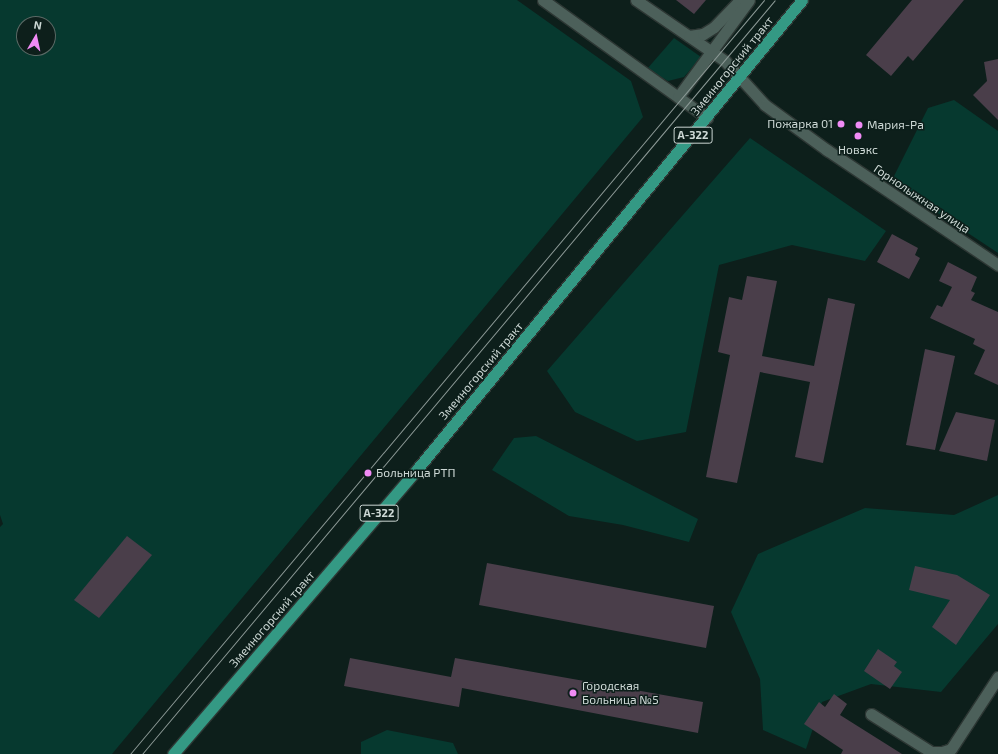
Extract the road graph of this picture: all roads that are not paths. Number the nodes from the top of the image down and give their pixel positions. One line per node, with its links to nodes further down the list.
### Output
1 (542, 0): 9 (street)
2 (636, 0): 6 (street, Горнолыжная улица)
3 (740, 0): 6 (street)
4 (749, 0): 7 (street)
5 (802, 0): 8 (highway, Змеиногорский тракт / А-322)
6 (688, 36): 7 (street, Горнолыжная улица)
7 (712, 52): 8 (street, Горнолыжная улица); 9 (street)
8 (740, 77): 10 (highway, Змеиногорский тракт / А-322); 11 (street, Горнолыжная улица)
9 (678, 97): 10 (street)
10 (707, 118): 14 (highway, Змеиногорский тракт / А-322)
11 (998, 265)
12 (998, 677): 13 (street)
13 (872, 714)
14 (173, 754)

